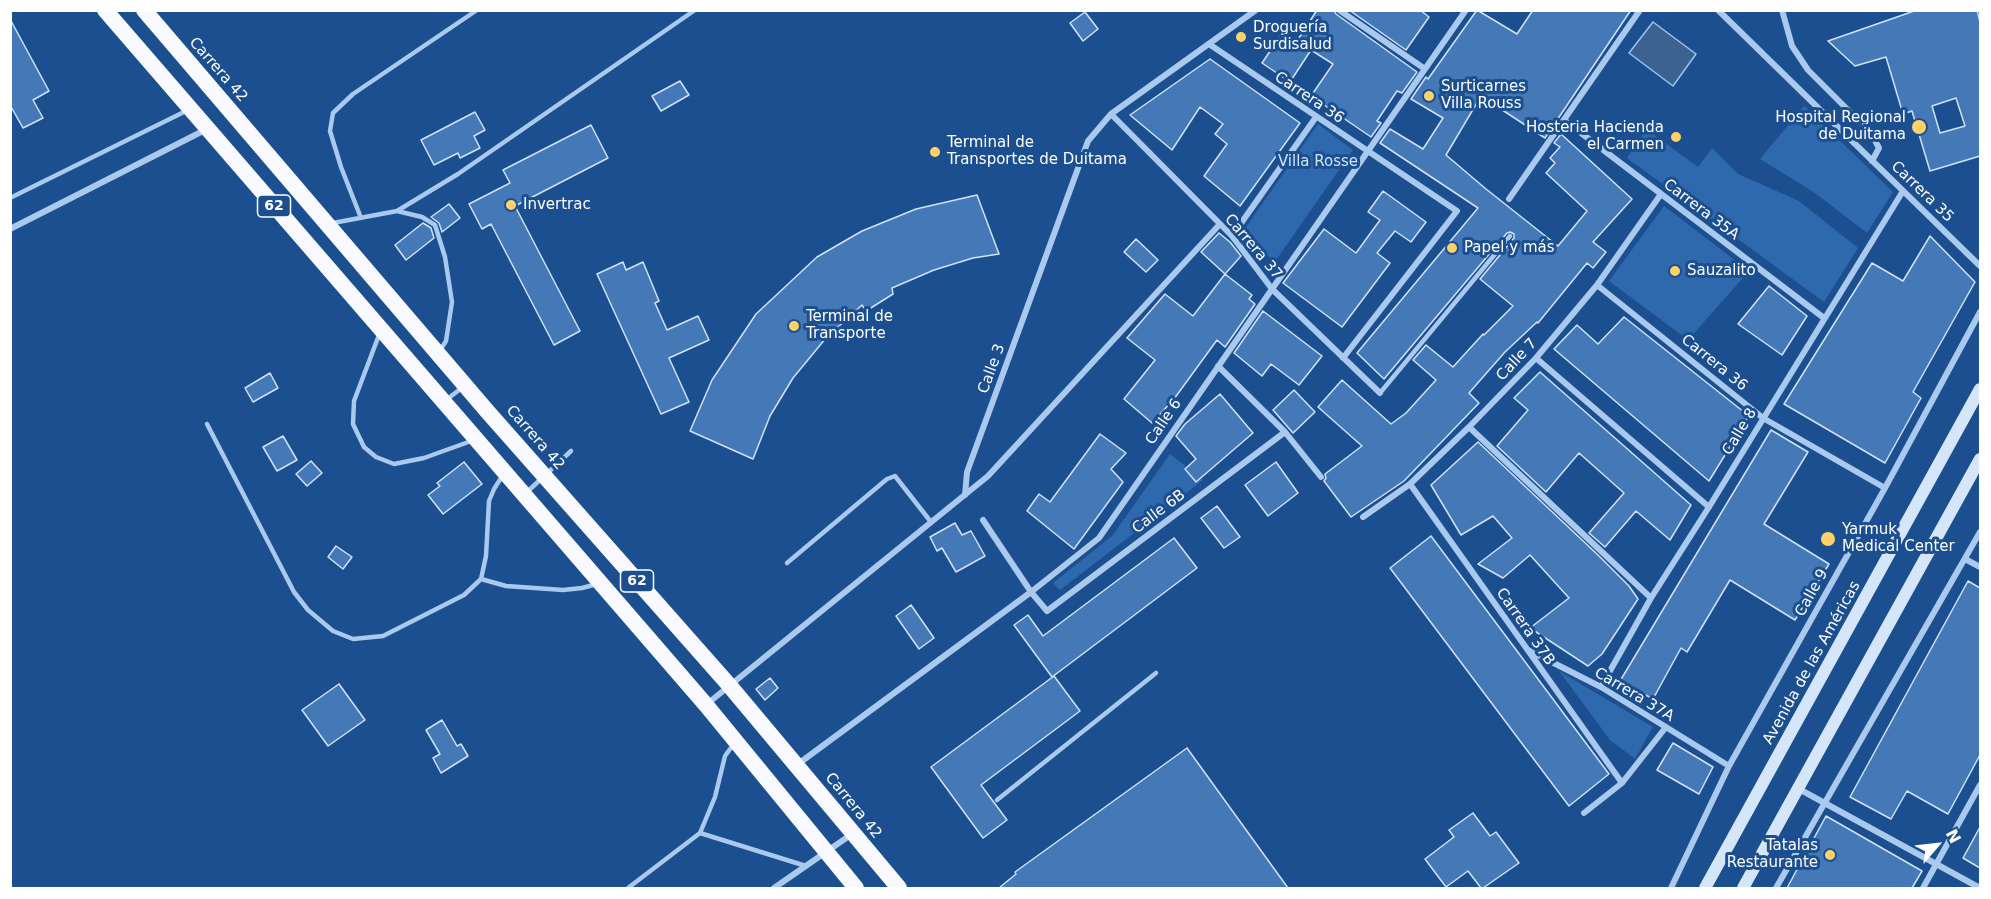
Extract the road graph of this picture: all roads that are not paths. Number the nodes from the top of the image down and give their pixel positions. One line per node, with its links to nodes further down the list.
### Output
1 (105, 10): 13 (highway, 62)
2 (144, 10): 26 (highway, Carrera 42 / 62)
3 (477, 10): 25 (lane)
4 (695, 10): 24 (lane)
5 (1256, 10): 11 (street, Calle 3)
6 (1339, 10): 12 (street)
7 (1466, 10): 12 (street, Calle 6)
8 (1640, 10): 16 (street)
9 (1718, 10): 19 (street, Carrera 35)
10 (1782, 10): 19 (street)
11 (1209, 44): 14 (street, Calle 3); 15 (street, Carrera 36)
12 (1425, 69): 18 (street, Calle 6)
13 (190, 109): 17 (highway, 62); 22 (lane)
14 (1111, 114): 27 (street, Carrera 37); 58 (street, Calle 3)
15 (1316, 117): 18 (street, Carrera 36); 29 (street)
16 (1564, 120): 21 (street, Carrera 35A); 23 (street)
17 (207, 129): 28 (street); 36 (highway, 62)
18 (1368, 151): 33 (street, Calle 6); 38 (street, Carrera 36)
19 (1872, 161): 20 (street, Carrera 35)
20 (1903, 191): 31 (street, Carrera 35); 35 (street, Calle 8)
21 (1661, 194): 32 (street, Calle 7); 35 (street, Carrera 35A)
22 (10, 198)
23 (1509, 199)
24 (398, 212): 25 (lane); 37 (lane)
25 (362, 218): 26 (lane)
26 (327, 224): 37 (highway, Carrera 42 / 62)
27 (1220, 224): 29 (street, Carrera 37); 58 (street)
28 (10, 229)
29 (1232, 236): 33 (street, Carrera 37)
30 (1510, 236): 43 (lane)
31 (1980, 266)
32 (1597, 285): 39 (street, Calle 7); 45 (street, Carrera 36)
33 (1272, 289): 38 (street, Carrera 37); 40 (street, Calle 6)
34 (1980, 312): 56 (street, Calle 9)
35 (1824, 318): 45 (street, Calle 8)
36 (381, 329): 44 (highway, 62); 49 (lane)
37 (438, 354): 41 (highway, Carrera 42 / 62)
38 (1343, 358): 43 (street, Carrera 37)
39 (1536, 358): 47 (street, Calle 7); 59 (street)
40 (1218, 366): 48 (street); 69 (street, Calle 6)
41 (465, 385): 44 (lane); 53 (highway, Carrera 42 / 62)
42 (1980, 389): 96 (main road, Avenida de las Américas)
43 (1380, 393)
44 (444, 402): 49 (highway, 62)
45 (1763, 418): 56 (street, Carrera 36); 59 (street, Calle 8)
46 (207, 424): 67 (lane)
47 (1469, 427): 55 (street, Calle 7); 70 (street)
48 (1285, 432): 54 (street); 69 (street, Calle 6B)
49 (476, 440): 52 (highway, 62)
50 (571, 451): 53 (lane)
51 (1980, 459): 82 (main road)
52 (505, 472): 57 (highway, 62); 67 (lane)
53 (545, 477): 57 (lane); 73 (highway, Carrera 42 / 62)
54 (1321, 477)
55 (1410, 484): 60 (street, Calle 7); 71 (street, Carrera 37B)
56 (1885, 488): 79 (street, Calle 9)
57 (524, 495): 68 (highway, 62)
58 (965, 495): 62 (street)
59 (1709, 507): 70 (street, Calle 8)
60 (1364, 517)
61 (983, 520): 69 (street)
62 (931, 522): 65 (lane); 73 (street)
63 (1980, 532): 64 (street)
64 (1965, 559): 66 (street); 84 (street)
65 (787, 563)
66 (1980, 567)
67 (481, 579): 68 (lane)
68 (601, 583): 75 (highway, 62)
69 (1031, 592): 78 (street, Calle 6)
70 (1651, 598): 74 (street, Calle 8)
71 (1525, 648): 74 (street, Carrera 37A); 80 (street, Carrera 37B)
72 (1156, 673): 83 (lane)
73 (729, 685): 75 (street); 78 (highway, Carrera 42 / 62)
74 (1601, 687): 76 (street, Carrera 37A)
75 (706, 705): 77 (highway, 62)
76 (1666, 727): 79 (street, Carrera 37A); 80 (street)
77 (736, 741): 86 (lane); 88 (highway, 62)
78 (796, 765): 87 (highway, Carrera 42 / 62)
79 (1729, 766): 95 (street, Calle 9)
80 (1622, 783): 85 (street)
81 (1980, 785): 89 (street)
82 (1799, 789): 84 (street); 97 (main road)
83 (997, 800)
84 (1825, 803): 89 (street); 98 (street)
85 (1584, 813)
86 (700, 834): 90 (lane); 91 (lane)
87 (852, 834): 88 (street); 94 (highway, Carrera 42 / 62)
88 (825, 853): 90 (street); 93 (highway, 62)
89 (1936, 865): 99 (street); 100 (street)
90 (806, 866): 92 (street)
91 (628, 888)
92 (774, 888)
93 (856, 888)
94 (899, 888)
95 (1671, 888)
96 (1705, 888)
97 (1743, 888)
98 (1776, 888)
99 (1923, 888)
100 (1980, 888)

